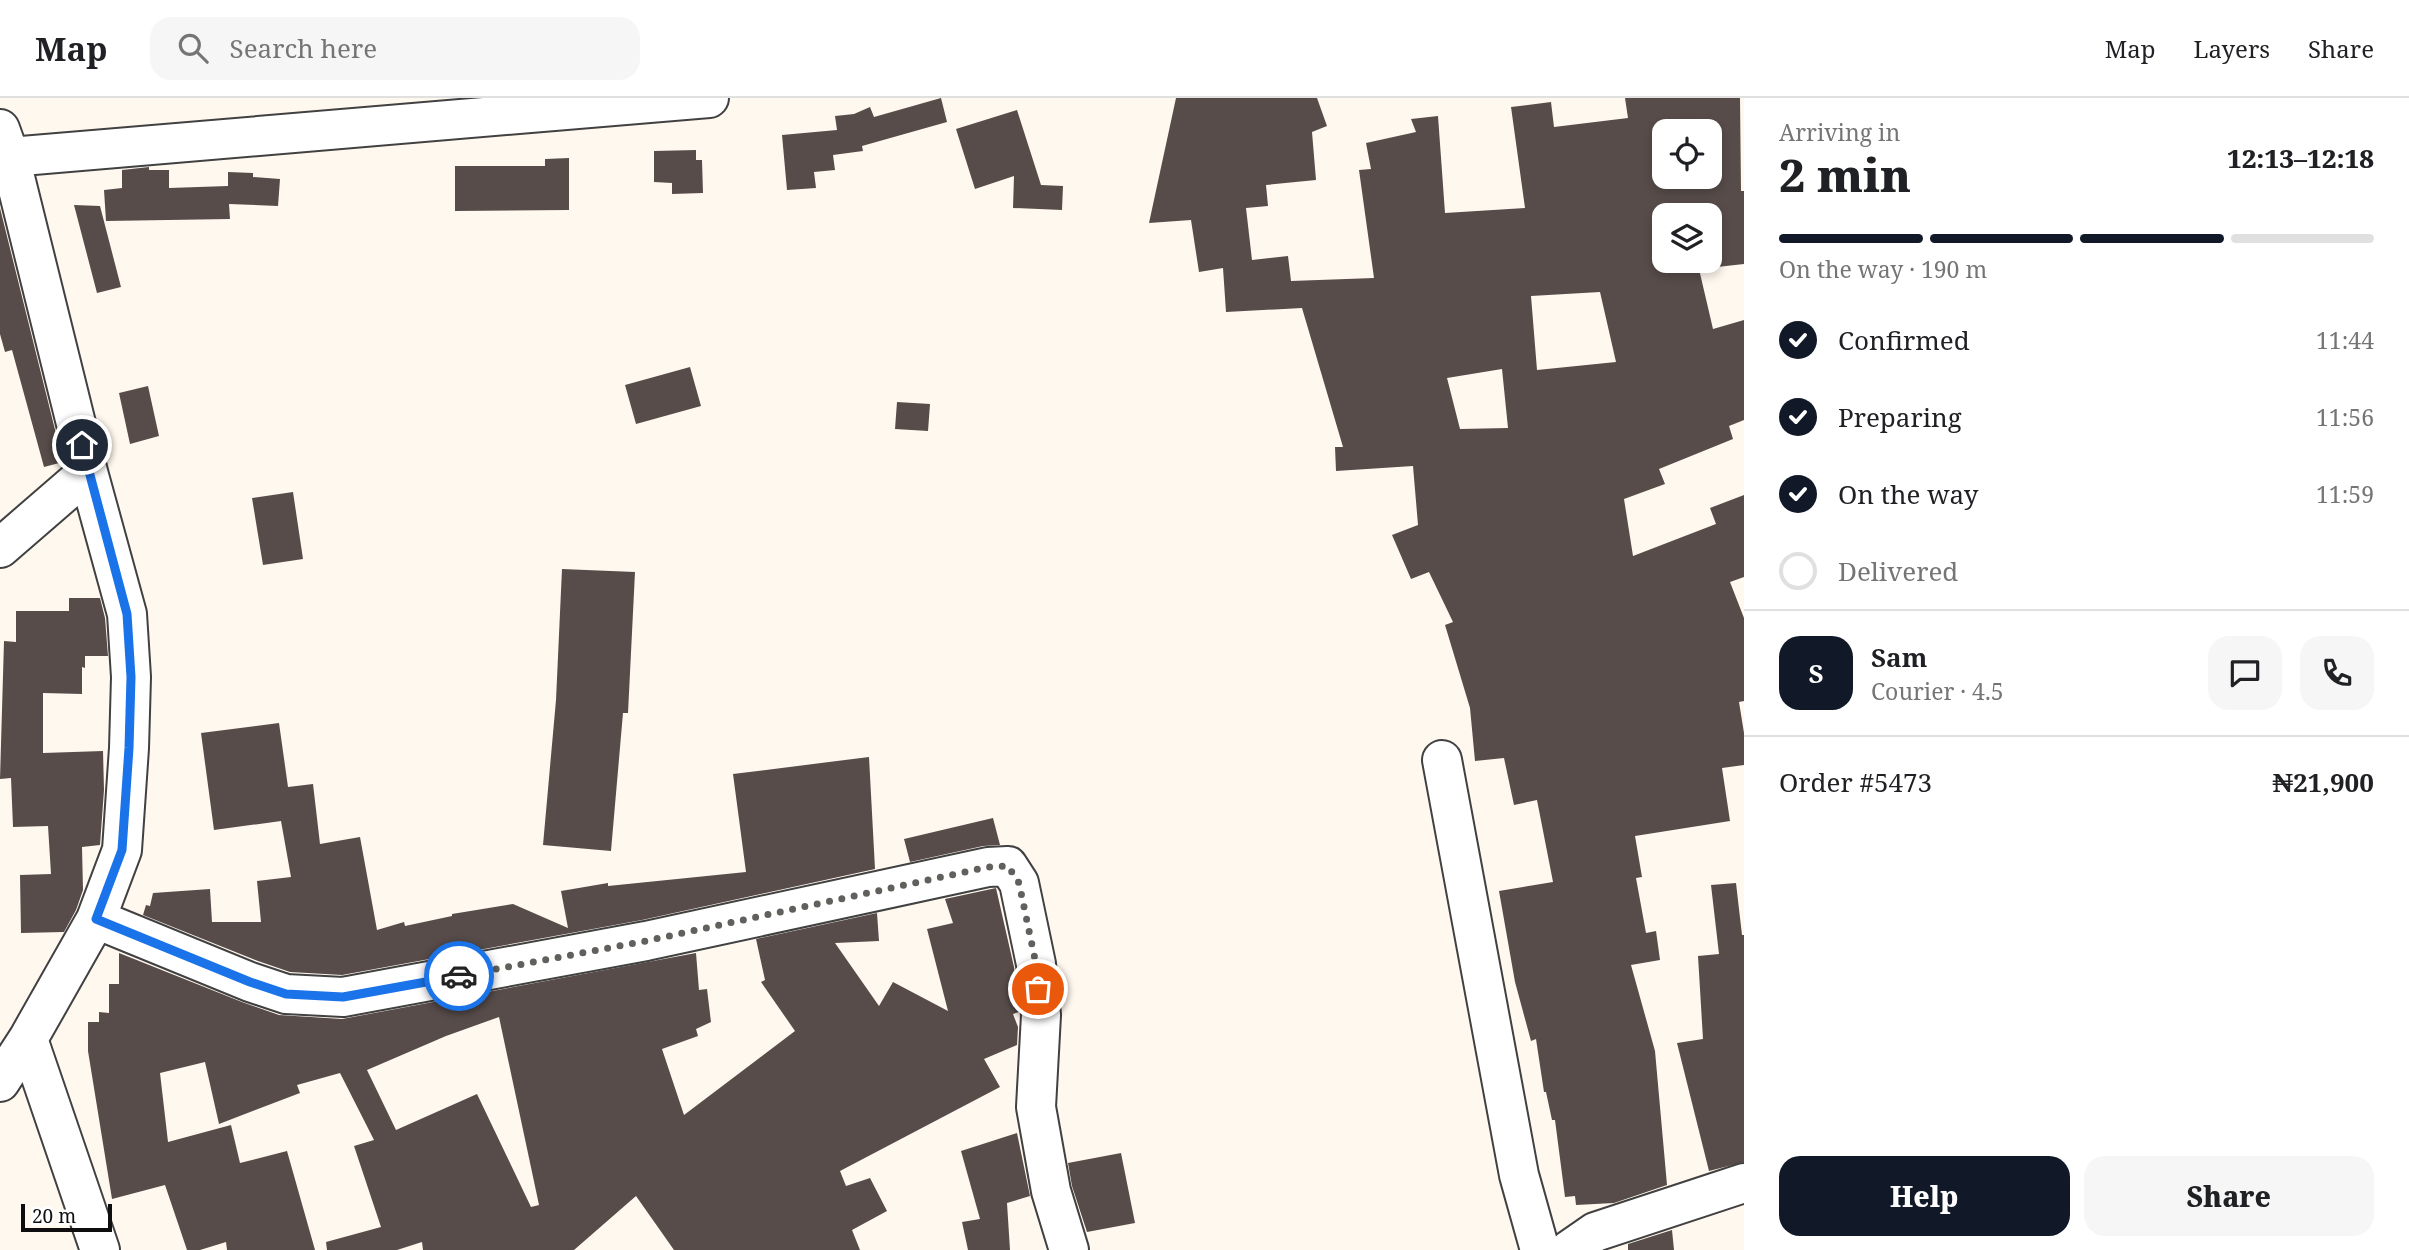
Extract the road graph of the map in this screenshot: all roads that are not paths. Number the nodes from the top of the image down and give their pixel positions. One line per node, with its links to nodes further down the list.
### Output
1 (700, 99): 2 (street)
2 (5, 143): 3 (street)
3 (88, 472): 4 (street); 6 (street)
4 (0, 548)
5 (1442, 760): 12 (street)
6 (96, 919): 7 (street); 11 (street)
7 (28, 1039): 8 (street); 10 (street)
8 (0, 1082)
9 (1744, 1184): 13 (street)
10 (100, 1250)
11 (1069, 1250)
12 (1540, 1250)
13 (1569, 1250)

